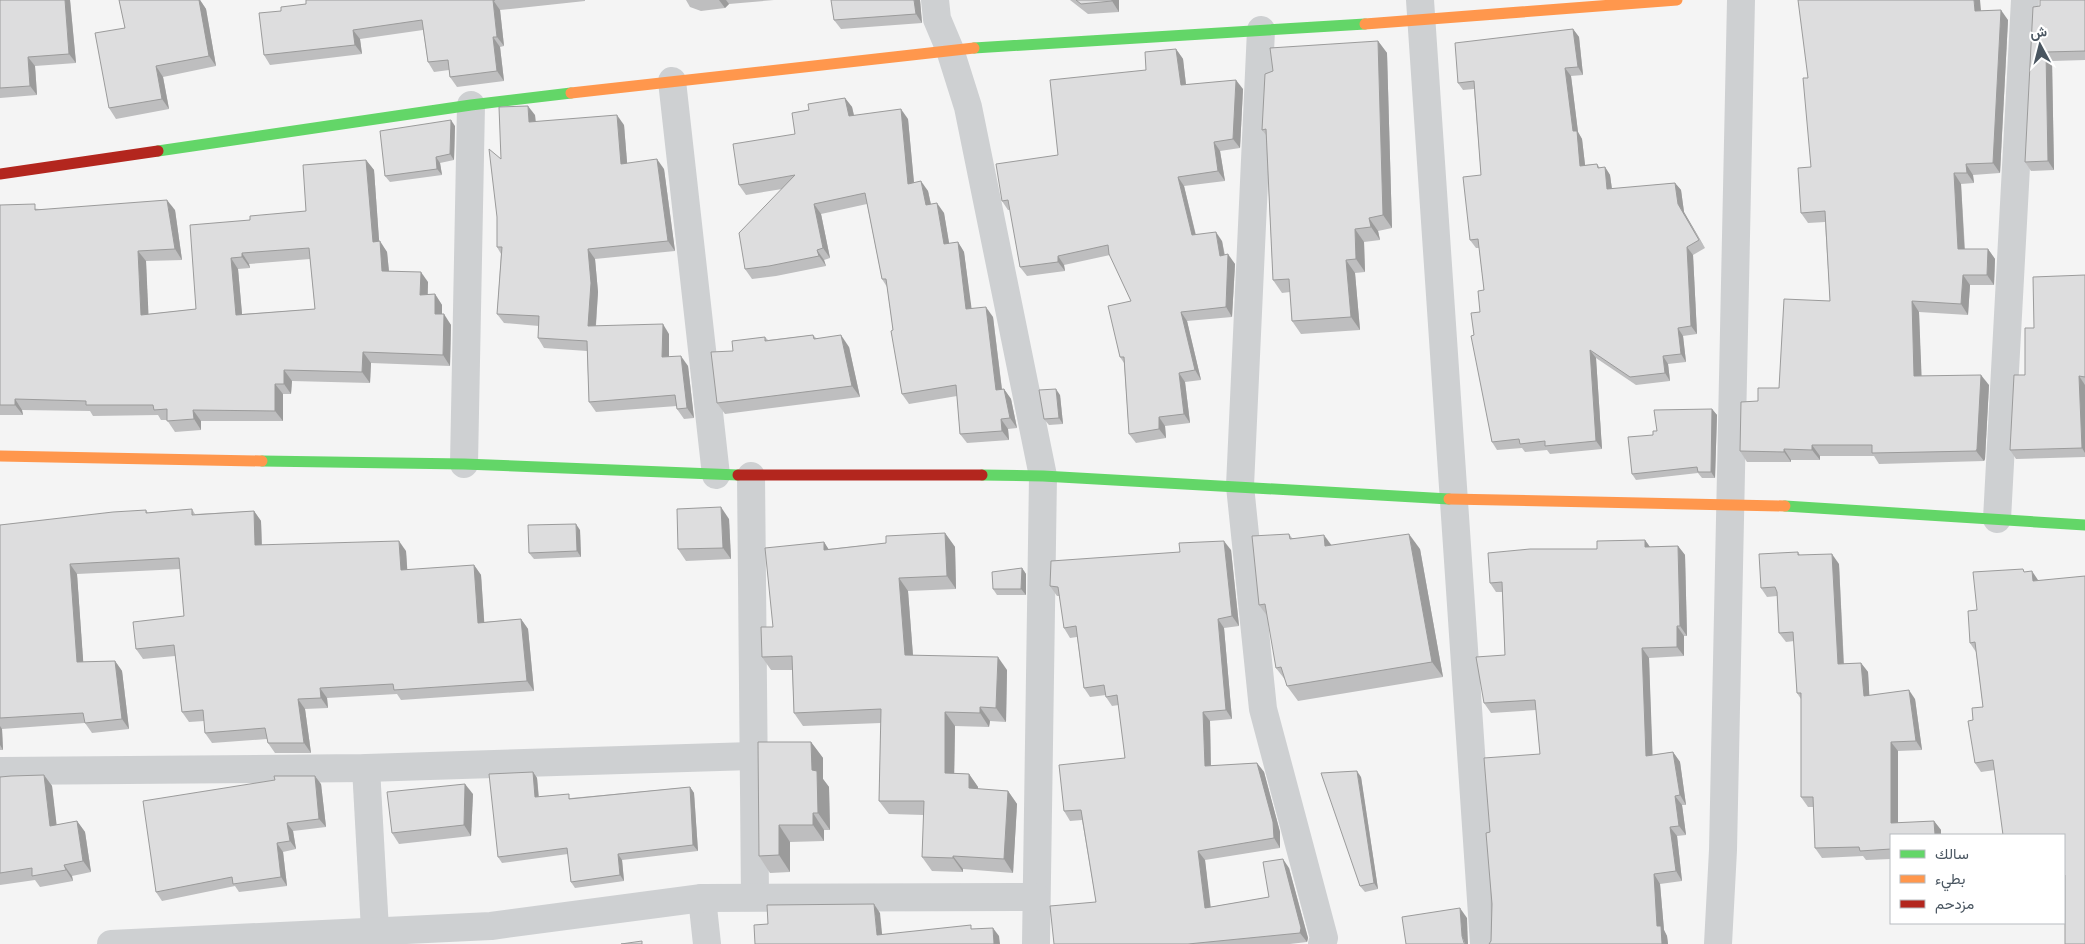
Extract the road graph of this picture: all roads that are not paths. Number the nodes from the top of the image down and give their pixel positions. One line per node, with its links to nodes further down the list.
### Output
1 (935, 0): 7 (street)
2 (1677, 0): 5 (street)
3 (1741, 0): 18 (street)
4 (2025, 0): 19 (street)
5 (1421, 10): 6 (street); 17 (street)
6 (1261, 30): 7 (street); 16 (street)
7 (950, 50): 8 (street); 15 (street)
8 (672, 81): 9 (street); 13 (street)
9 (471, 105): 10 (street); 12 (street)
10 (0, 174)
11 (0, 456): 12 (street)
12 (464, 464): 13 (street)
13 (716, 475): 14 (street)
14 (751, 476): 15 (street); 21 (street)
15 (1043, 476): 16 (street); 25 (street)
16 (1240, 486): 17 (street); 33 (street)
17 (1454, 499): 18 (street); 34 (street)
18 (1732, 503): 19 (street); 35 (street)
19 (1997, 519): 20 (street)
20 (2085, 525)
21 (752, 756): 22 (street); 24 (street)
22 (366, 768): 23 (street); 27 (street)
23 (0, 771)
24 (755, 896): 25 (street); 26 (street)
25 (1036, 897): 32 (street)
26 (702, 898): 28 (street); 31 (street)
27 (375, 930): 28 (street); 29 (street)
28 (491, 935)
29 (241, 942): 30 (street)
30 (111, 944)
31 (707, 944)
32 (1036, 944)
33 (1322, 944)
34 (1484, 944)
35 (1718, 944)

